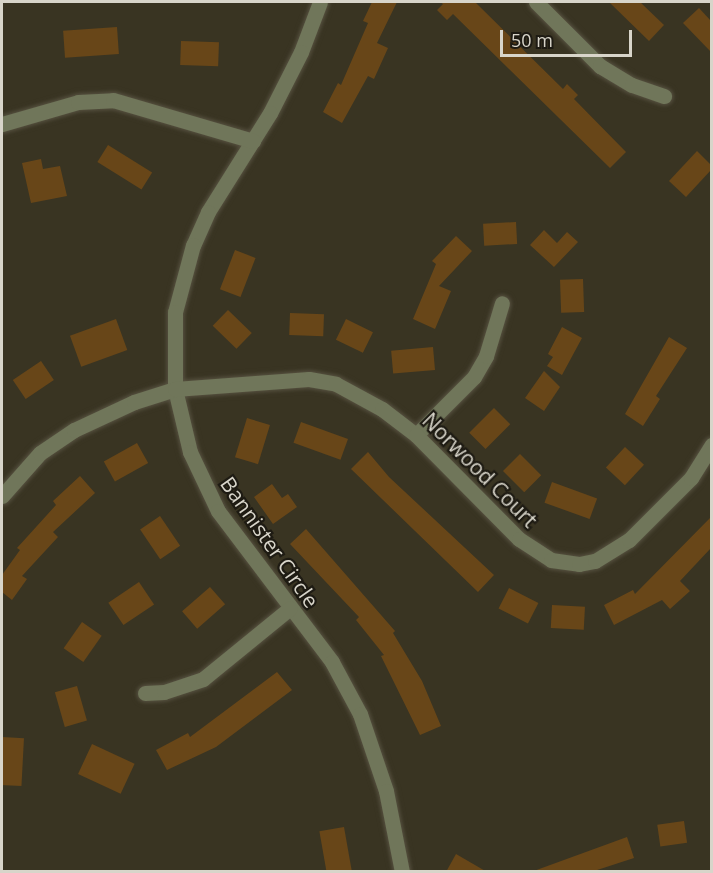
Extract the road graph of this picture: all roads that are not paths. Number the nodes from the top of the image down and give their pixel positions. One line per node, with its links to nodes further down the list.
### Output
1 (320, 2): 5 (street, Bannister Circle)
2 (536, 2): 3 (street)
3 (664, 96)
4 (2, 124): 5 (street)
5 (253, 141): 7 (street, Bannister Circle)
6 (502, 303): 8 (street)
7 (176, 389): 8 (street, Norwood Court); 10 (street, Norwood Court); 11 (street, Bannister Circle)
8 (417, 435): 9 (street, Norwood Court)
9 (711, 445)
10 (2, 496)
11 (290, 608): 12 (street); 13 (street, Bannister Circle)
12 (145, 693)
13 (402, 872)

